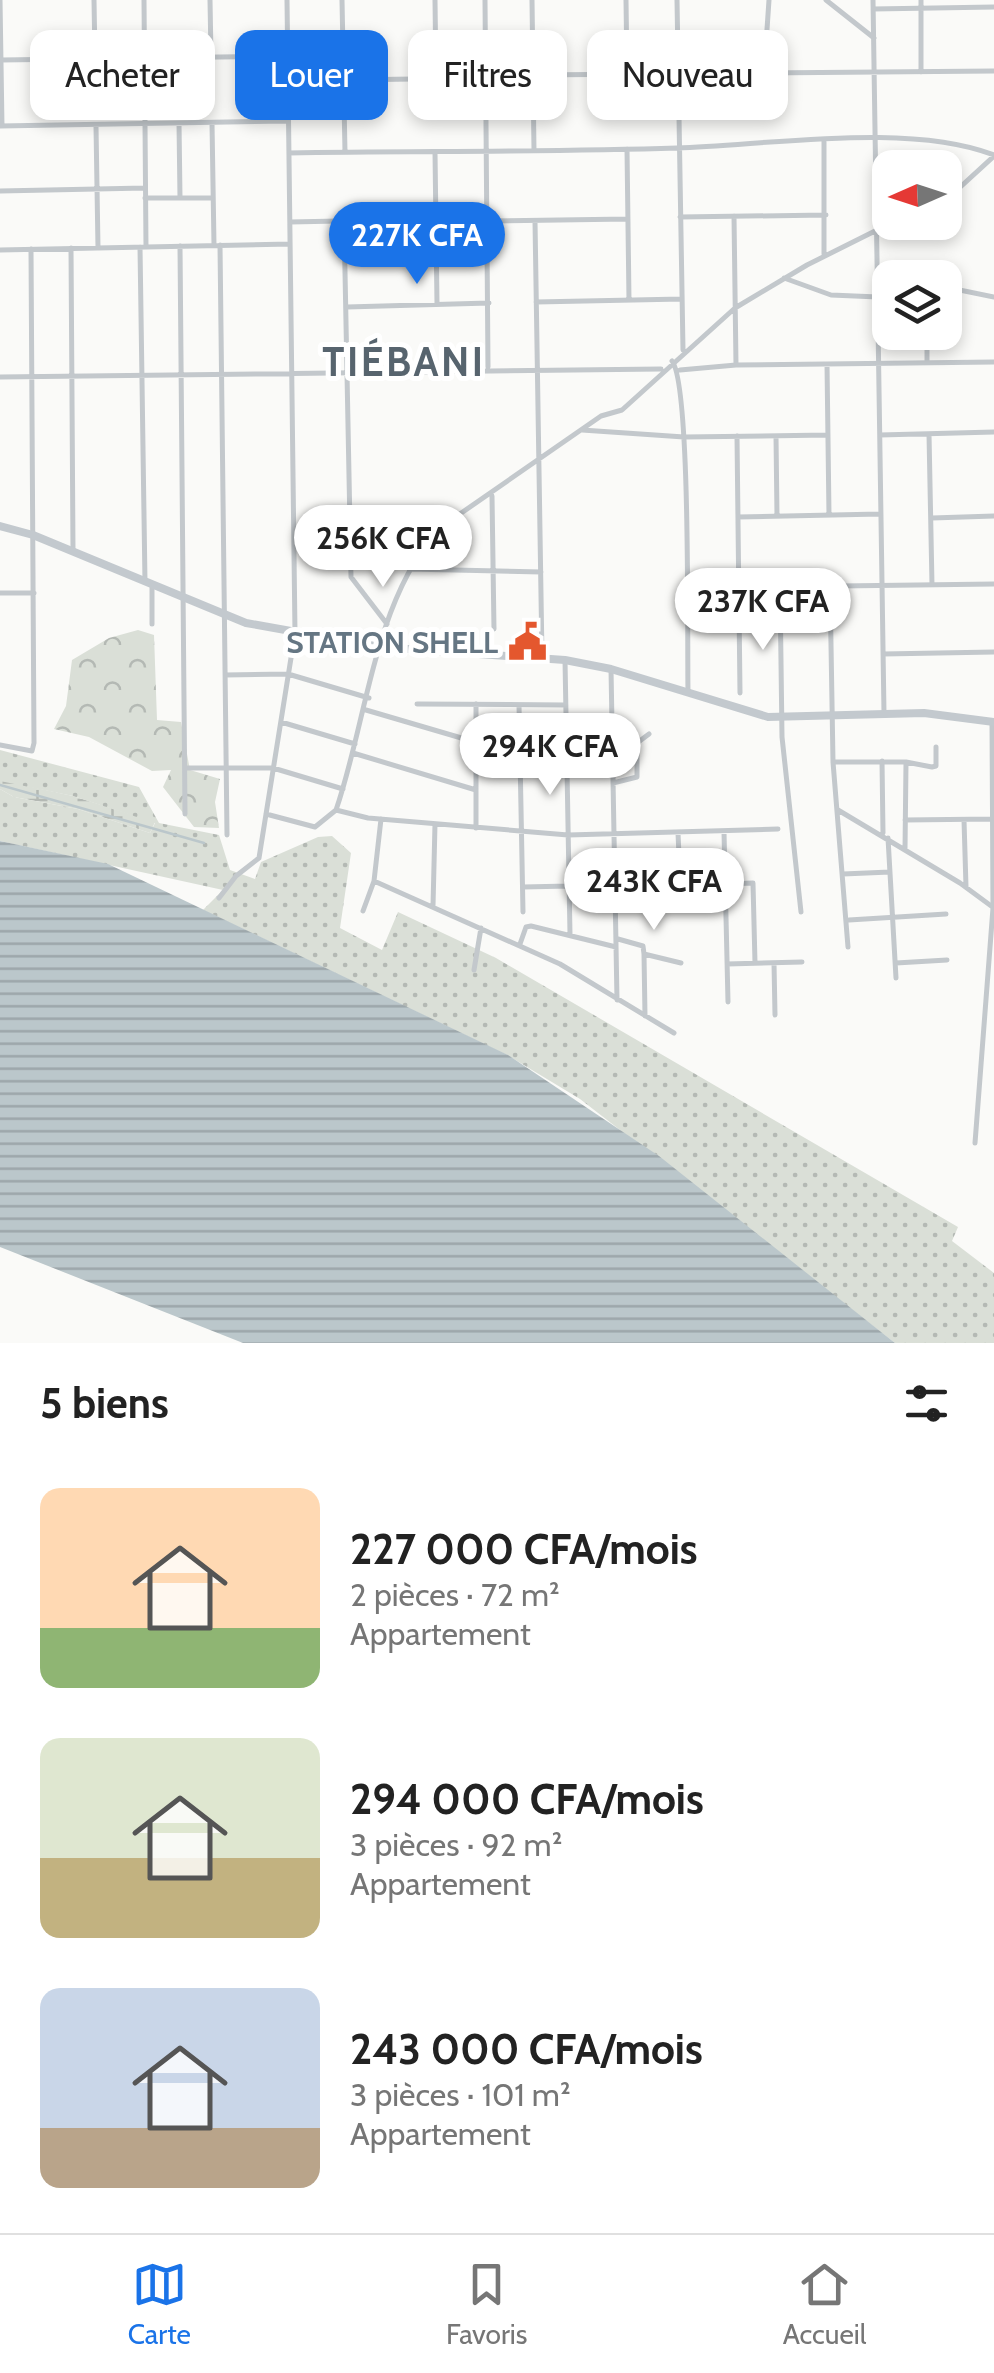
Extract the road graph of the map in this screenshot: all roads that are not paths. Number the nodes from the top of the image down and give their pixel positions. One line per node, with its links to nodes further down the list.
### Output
1 (0, 0): 31 (street)
2 (94, 0): 18 (street)
3 (144, 0): 19 (street)
4 (210, 0): 20 (street)
5 (287, 0): 21 (street)
6 (342, 0): 22 (street)
7 (435, 0): 23 (street)
8 (484, 0): 24 (street)
9 (532, 0): 25 (street)
10 (626, 0): 26 (street)
11 (677, 0): 27 (street)
12 (769, 0): 28 (street)
13 (826, 0): 29 (street)
14 (873, 0): 17 (street)
15 (921, 4): 16 (street); 17 (street); 35 (street)
16 (994, 7)
17 (873, 8): 29 (street)
18 (95, 30)
19 (144, 30)
20 (211, 30)
21 (288, 30)
22 (343, 30)
23 (435, 30)
24 (485, 30)
25 (532, 30)
26 (626, 30)
27 (677, 30)
28 (767, 30)
29 (874, 38): 32 (street)
30 (30, 59): 31 (street)
31 (1, 60): 46 (street)
32 (874, 71): 34 (street); 35 (street); 47 (street)
33 (994, 71): 35 (street)
34 (788, 72)
35 (922, 72)
36 (145, 120): 45 (street)
37 (344, 120): 55 (street)
38 (487, 120): 51 (street)
39 (534, 120): 52 (street)
40 (679, 120): 50 (street)
41 (288, 121): 42 (street); 56 (street)
42 (212, 122): 43 (street); 64 (street)
43 (179, 123): 45 (street); 63 (street)
44 (96, 124): 45 (street); 46 (street); 60 (street)
45 (145, 124): 59 (street)
46 (1, 126)
47 (875, 140): 48 (street); 53 (street); 57 (street)
48 (824, 142): 50 (street); 65 (street)
49 (627, 148): 50 (street); 52 (street); 69 (street)
50 (680, 148): 67 (street)
51 (487, 150): 52 (street); 54 (street); 73 (street)
52 (534, 150)
53 (875, 150)
54 (436, 151): 55 (street); 68 (street)
55 (344, 152): 56 (street)
56 (289, 153): 72 (street)
57 (994, 156): 58 (street)
58 (962, 185)
59 (145, 188): 60 (street); 62 (street)
60 (97, 189): 61 (street); 80 (street)
61 (0, 191)
62 (145, 198): 63 (street); 78 (street)
63 (180, 198): 64 (street)
64 (214, 198): 76 (street)
65 (826, 215): 66 (street); 83 (street)
66 (734, 216): 67 (street); 94 (street)
67 (680, 217): 89 (street)
68 (436, 219): 70 (street); 92 (street)
69 (628, 219): 71 (street); 88 (street)
70 (344, 221): 72 (street); 93 (street)
71 (535, 221): 73 (street); 90 (street)
72 (290, 222): 75 (street)
73 (488, 222): 91 (street)
74 (872, 232): 83 (street)
75 (290, 244): 76 (street); 109 (street)
76 (217, 245): 77 (street); 110 (street)
77 (180, 246): 78 (street); 112 (street)
78 (143, 247): 80 (street); 111 (street)
79 (71, 248): 80 (street); 81 (street); 113 (street)
80 (98, 248)
81 (31, 249): 82 (street); 115 (street)
82 (0, 250)
83 (824, 256): 84 (street)
84 (784, 278): 86 (street); 94 (street)
85 (962, 290): 87 (street)
86 (872, 297)
87 (994, 297)
88 (629, 300): 89 (street); 90 (street)
89 (682, 300): 95 (street)
90 (536, 302): 106 (street)
91 (489, 303): 92 (street); 104 (street)
92 (437, 304): 93 (street)
93 (346, 307): 108 (street)
94 (735, 308): 95 (street); 103 (street)
95 (682, 350): 98 (street)
96 (878, 350): 101 (street)
97 (927, 350): 99 (street)
98 (672, 361): 105 (street); 107 (street)
99 (927, 362): 100 (street); 101 (street)
100 (994, 362)
101 (878, 363): 102 (street); 118 (street)
102 (827, 364): 103 (street); 120 (street)
103 (736, 365): 107 (street)
104 (488, 368): 106 (street); 108 (street)
105 (664, 369): 106 (street); 116 (street)
106 (537, 370): 124 (street)
107 (680, 370): 123 (street)
108 (347, 372): 109 (street); 151 (street)
109 (292, 373): 110 (street); 153 (street)
110 (222, 374): 112 (street); 149 (street)
111 (142, 375): 112 (street); 113 (street); 141 (street)
112 (181, 375): 148 (street)
113 (72, 376): 115 (street); 134 (street)
114 (0, 377): 115 (street)
115 (32, 377): 133 (street)
116 (582, 430): 123 (street); 124 (street)
117 (994, 432): 119 (street)
118 (880, 434): 119 (street); 126 (street)
119 (929, 434): 131 (street)
120 (828, 435): 122 (street); 127 (street)
121 (737, 436): 122 (street); 123 (street); 128 (street)
122 (776, 436): 129 (street)
123 (684, 437): 144 (street)
124 (539, 459): 125 (street); 137 (street)
125 (492, 496): 135 (street); 136 (street)
126 (881, 514): 127 (street); 139 (street)
127 (829, 515): 129 (street)
128 (738, 516): 129 (street); 145 (street)
129 (777, 516)
130 (994, 516): 131 (street)
131 (931, 518): 140 (street)
132 (0, 526): 133 (main road)
133 (33, 535): 134 (main road); 147 (street)
134 (73, 553): 141 (main road)
135 (409, 569): 136 (street); 151 (street)
136 (493, 572): 137 (street); 152 (street)
137 (540, 572): 157 (street)
138 (994, 584): 140 (street)
139 (882, 585): 140 (street); 142 (street); 156 (street)
140 (932, 585)
141 (148, 586): 148 (main road); 150 (street)
142 (830, 586): 143 (street); 171 (street)
143 (780, 587): 145 (street); 172 (street)
144 (686, 588): 145 (street); 162 (street)
145 (739, 588): 163 (street)
146 (0, 593): 147 (street)
147 (34, 593): 178 (street)
148 (183, 601): 149 (main road); 184 (street)
149 (224, 618): 153 (main road); 161 (street)
150 (152, 624)
151 (387, 624): 154 (street)
152 (494, 629)
153 (295, 633): 154 (main road); 160 (street)
154 (380, 647): 157 (main road); 164 (street)
155 (994, 652): 156 (street)
156 (883, 654): 170 (street)
157 (542, 658): 158 (main road)
158 (565, 660): 159 (main road); 168 (street)
159 (611, 669): 162 (main road); 188 (street)
160 (288, 674): 161 (street); 164 (street); 173 (street)
161 (225, 675): 185 (street)
162 (688, 690): 172 (main road)
163 (740, 693)
164 (369, 698): 169 (street)
165 (417, 704): 166 (street)
166 (476, 704): 167 (street); 176 (street)
167 (519, 705): 168 (street); 202 (street)
168 (566, 705): 207 (street)
169 (366, 710): 176 (street); 177 (street)
170 (884, 714): 171 (main road); 174 (main road)
171 (832, 716): 172 (main road); 181 (street)
172 (782, 718): 223 (street)
173 (281, 722): 177 (street); 186 (street)
174 (993, 722): 187 (street)
175 (649, 734): 188 (street)
176 (476, 742): 190 (street)
177 (356, 744): 180 (street)
178 (0, 746)
179 (936, 747): 183 (street)
180 (353, 753): 189 (street); 190 (street)
181 (833, 762): 182 (street); 192 (street)
182 (882, 762): 183 (street); 208 (street)
183 (906, 762): 197 (street)
184 (185, 768): 185 (street); 193 (street)
185 (226, 768): 186 (street); 205 (street)
186 (273, 768): 189 (street); 194 (street)
187 (993, 781): 196 (street)
188 (613, 783): 206 (street)
189 (343, 789): 191 (street)
190 (476, 790): 200 (street)
191 (336, 810): 194 (street); 195 (street)
192 (838, 810): 208 (street); 211 (street)
193 (185, 814)
194 (266, 814): 218 (street)
195 (382, 819): 199 (street); 213 (street)
196 (994, 819): 198 (street); 220 (street)
197 (905, 820): 198 (street); 209 (street)
198 (964, 820): 217 (street)
199 (436, 824): 200 (street); 219 (street)
200 (476, 828): 202 (street)
201 (778, 829): 203 (street)
202 (522, 832): 207 (street); 216 (street)
203 (724, 832): 204 (street); 214 (street)
204 (678, 833): 206 (street); 212 (street)
205 (227, 834)
206 (614, 834): 207 (street); 229 (street)
207 (568, 835): 215 (street)
208 (885, 837): 209 (street); 210 (street)
209 (905, 850): 217 (street)
210 (890, 872): 211 (street); 225 (street)
211 (843, 874): 226 (street)
212 (680, 878)
213 (374, 882): 219 (street); 221 (street)
214 (726, 884): 236 (street); 239 (street)
215 (569, 886): 216 (street); 228 (street)
216 (523, 887): 222 (street)
217 (966, 889): 220 (street)
218 (218, 898)
219 (433, 906): 227 (street)
220 (994, 908): 247 (street)
221 (364, 911)
222 (523, 912)
223 (801, 912)
224 (946, 914): 225 (street)
225 (892, 917): 226 (street); 238 (street)
226 (848, 920): 231 (street)
227 (481, 928): 230 (street); 240 (street)
228 (570, 934): 229 (street); 230 (street)
229 (616, 943): 232 (street); 242 (street)
230 (520, 946): 242 (street)
231 (848, 947)
232 (644, 954): 235 (street); 245 (street)
233 (948, 960): 238 (street)
234 (802, 962): 237 (street)
235 (681, 963)
236 (755, 963): 237 (street); 239 (street)
237 (774, 963): 244 (street)
238 (895, 963): 241 (street)
239 (727, 964): 243 (street)
240 (474, 970)
241 (896, 978)
242 (618, 1000): 245 (street)
243 (728, 1002)
244 (775, 1015)
245 (645, 1016): 246 (street)
246 (674, 1033)
247 (975, 1143)

